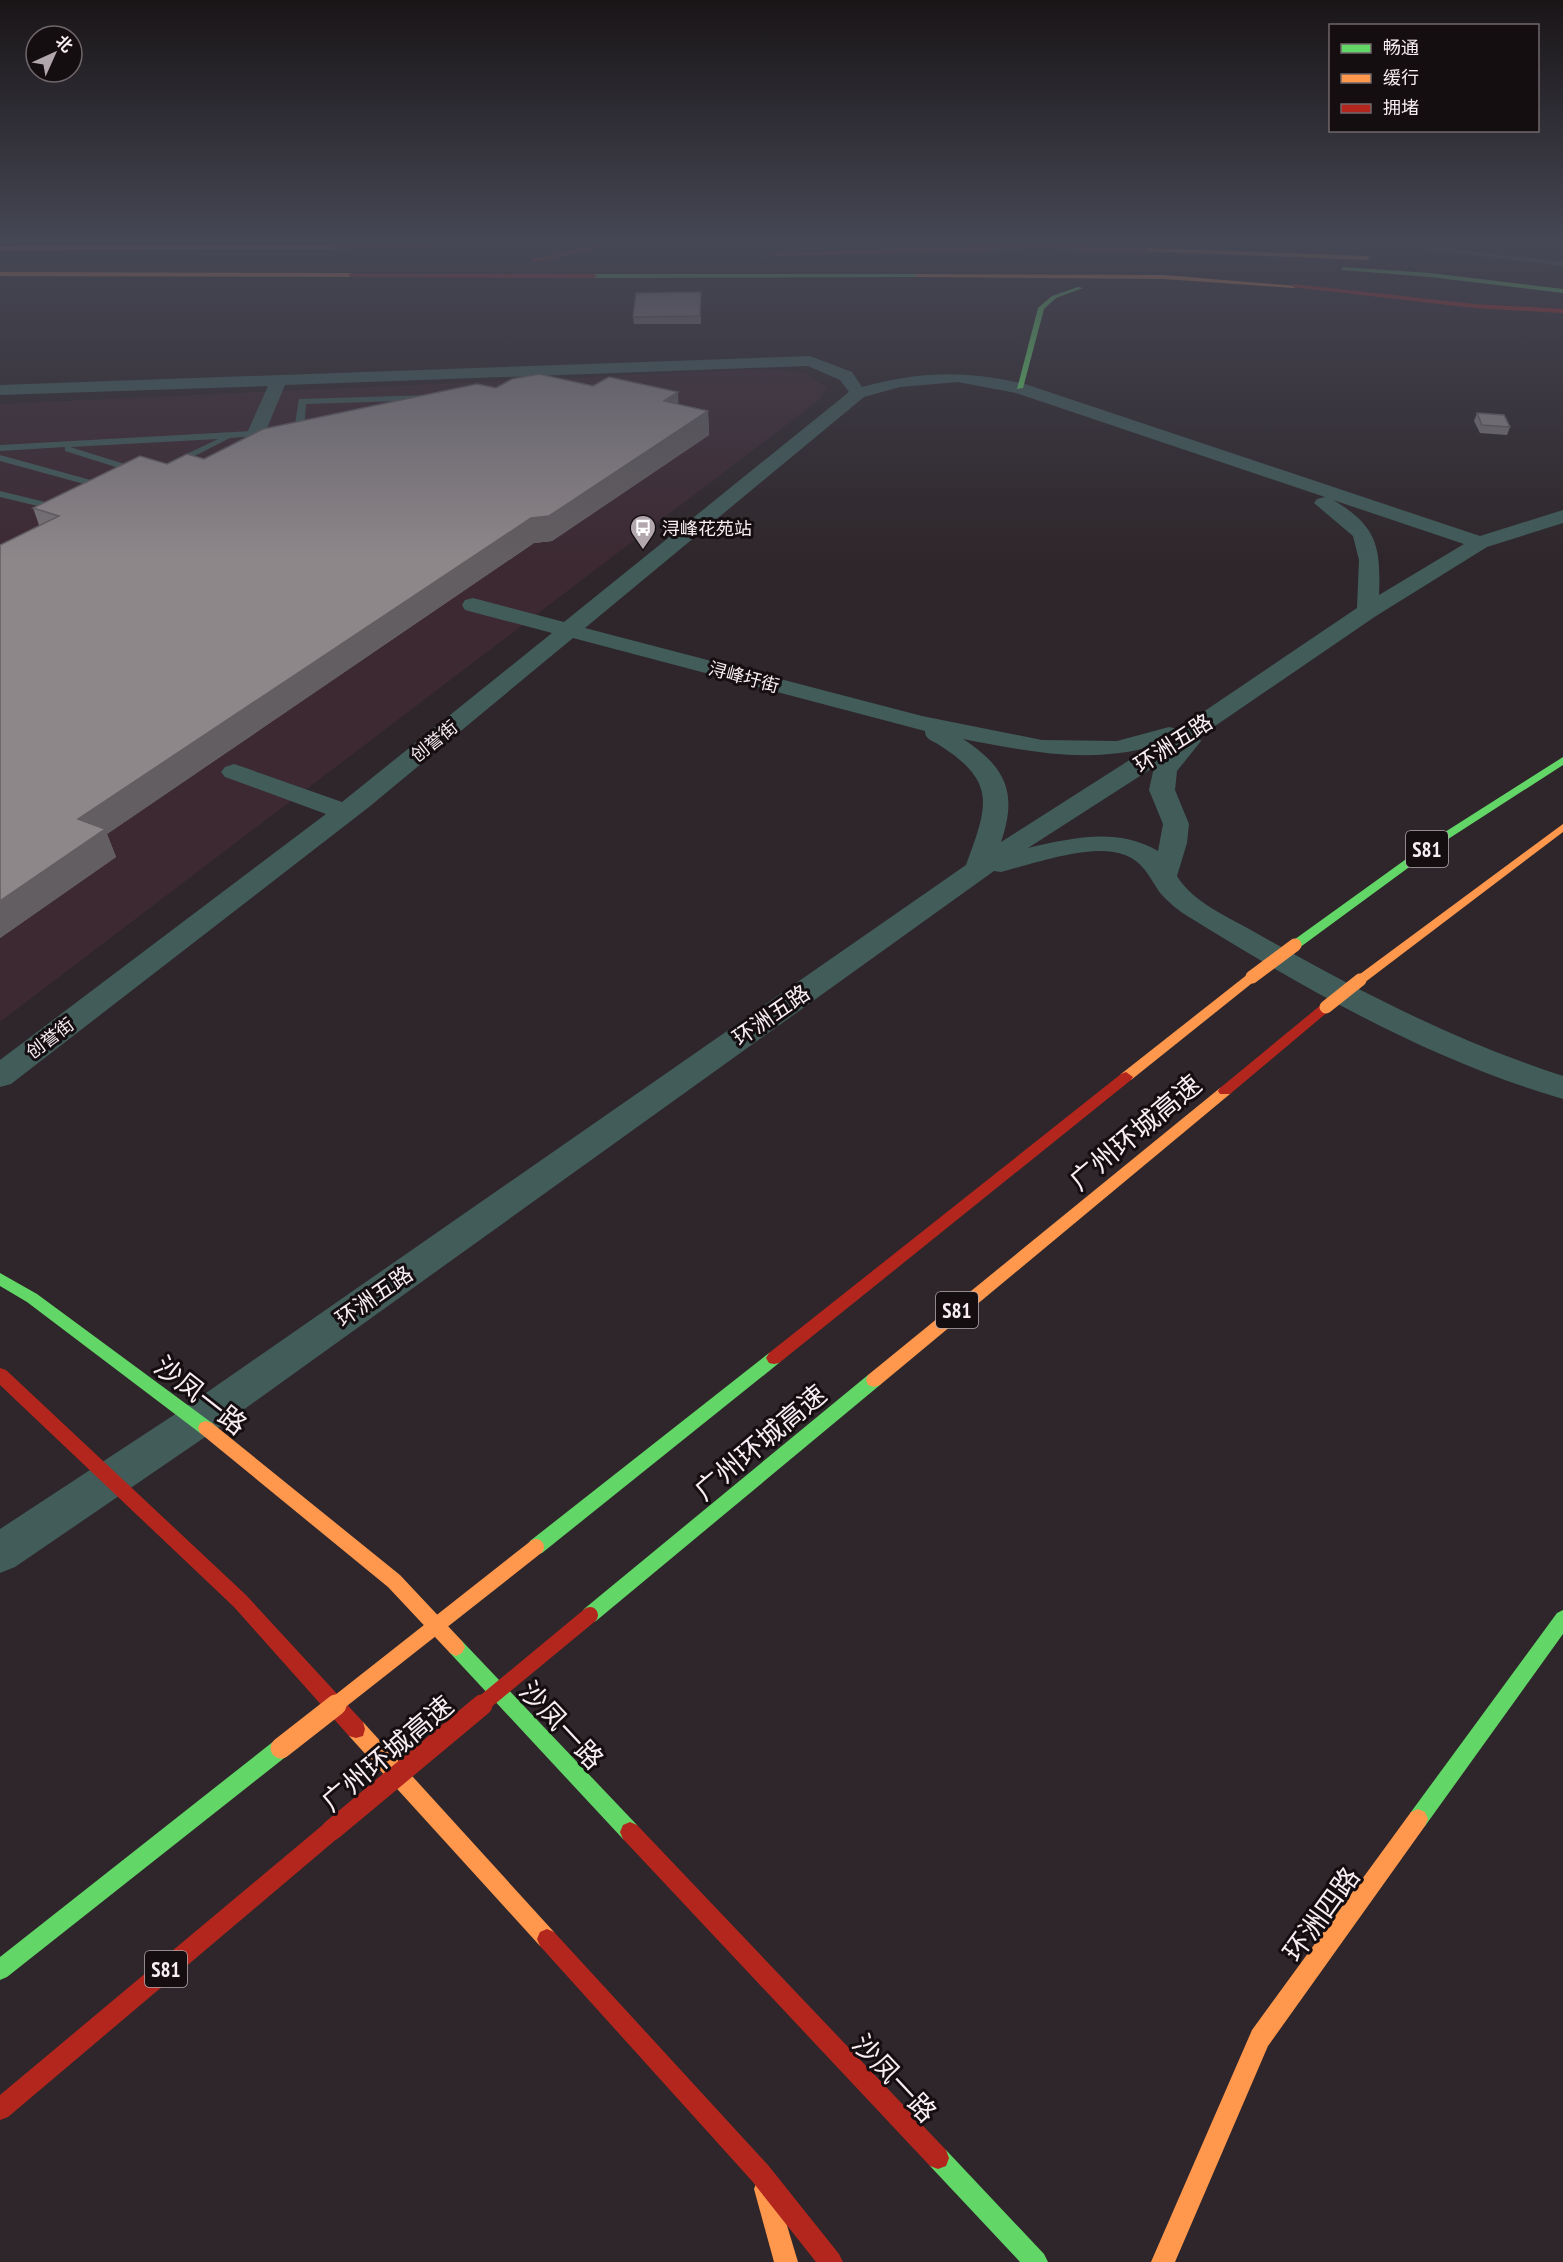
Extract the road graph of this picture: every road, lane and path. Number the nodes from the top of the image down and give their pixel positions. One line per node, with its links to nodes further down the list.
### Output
1 (1030, 350): 7 (main road)
2 (810, 361): 3 (street); 6 (street); 9 (street)
3 (856, 366)
4 (879, 368): 5 (street)
5 (958, 376): 7 (street); 9 (street)
6 (279, 380): 8 (street); 13 (street)
7 (1019, 388): 19 (street)
8 (0, 390)
9 (858, 393): 28 (street, 创誉街)
10 (378, 411): 12 (lane)
11 (310, 427): 12 (lane)
12 (290, 431): 13 (lane)
13 (256, 433): 14 (lane)
14 (235, 434): 15 (lane); 18 (lane)
15 (59, 447): 16 (lane); 20 (lane)
16 (0, 448)
17 (0, 458): 22 (lane)
18 (161, 469)
19 (1275, 474): 25 (street); 27 (street)
20 (134, 482)
21 (0, 494): 24 (lane)
22 (100, 499)
23 (1563, 516): 25 (street, 环洲五路)
24 (53, 521)
25 (1480, 543): 27 (street, 环洲五路)
26 (473, 605): 28 (street, 浔峰圩街)
27 (1368, 611): 29 (street, 环洲五路)
28 (568, 631): 30 (street, 浔峰圩街); 33 (street, 创誉街)
29 (1207, 721): 30 (street); 35 (street, 环洲五路); 36 (street)
30 (920, 723): 35 (street)
31 (1563, 760): 45 (main road, 广州环城高速 / S81, bridge)
32 (234, 772): 33 (street)
33 (345, 812): 37 (street, 创誉街)
34 (1563, 827): 46 (main road, 广州环城高速 / S81, bridge)
35 (978, 869): 36 (street); 41 (street, 环洲五路)
36 (1164, 875): 38 (street)
37 (0, 1076)
38 (1563, 1088)
39 (0, 1279): 41 (main road, 沙凤一路)
40 (0, 1375): 42 (main road)
41 (197, 1420): 42 (street, 环洲五路); 50 (main road, 沙凤一路)
42 (112, 1479): 43 (street, 环洲五路); 47 (main road)
43 (0, 1553)
44 (1563, 1619): 51 (main road, 环洲四路)
45 (0, 1970)
46 (0, 2109)
47 (760, 2173): 48 (main road); 49 (main road)
48 (786, 2262)
49 (831, 2262)
50 (1036, 2262)
51 (1162, 2262)

